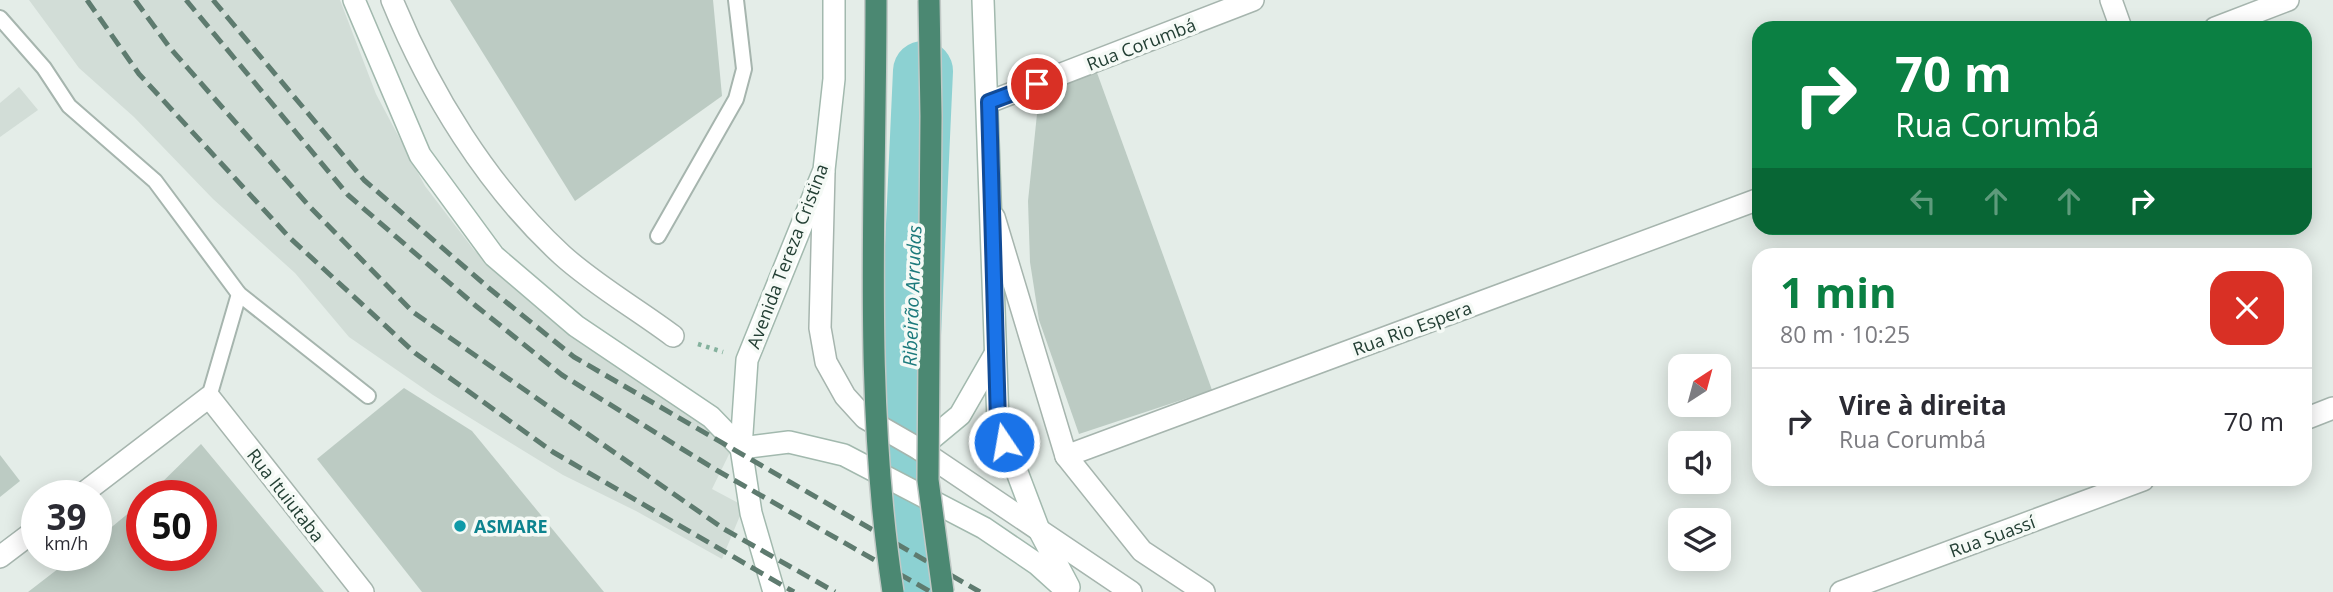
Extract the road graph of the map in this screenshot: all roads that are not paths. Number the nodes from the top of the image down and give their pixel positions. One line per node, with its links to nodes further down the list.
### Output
1 (354, 0): 26 (street)
2 (392, 0): 20 (street)
3 (736, 0): 18 (lane)
4 (834, 0): 15 (street, Avenida Tereza Cristina)
5 (876, 0): 36 (highway, bridge)
6 (929, 0): 37 (highway, bridge)
7 (984, 0): 14 (street)
8 (1253, 0): 14 (street, Rua Corumbá)
9 (2111, 0): 12 (street)
10 (2288, 0): 13 (street)
11 (0, 18): 19 (lane)
12 (2118, 21)
13 (2233, 21)
14 (989, 102): 17 (street)
15 (824, 170): 26 (street, Avenida Tereza Cristina); 27 (street)
16 (1752, 202): 28 (street, Rua Rio Espera)
17 (992, 210): 21 (street); 28 (street)
18 (659, 236)
19 (239, 294): 22 (lane); 23 (lane)
20 (673, 336)
21 (995, 353): 27 (street); 31 (street)
22 (368, 396)
23 (208, 397): 29 (street); 34 (street, Rua Ituiutaba)
24 (2333, 408): 25 (street)
25 (2312, 416)
26 (741, 448): 35 (street, Avenida Tereza Cristina); 38 (street)
27 (919, 449): 31 (street)
28 (1066, 456): 40 (street)
29 (100, 480)
30 (2127, 486): 41 (street, Rua Suassí)
31 (1039, 530): 38 (street); 39 (street)
32 (21, 541): 33 (street)
33 (0, 557)
34 (363, 592)
35 (774, 592)
36 (893, 592)
37 (943, 592)
38 (1070, 592)
39 (1131, 592)
40 (1204, 592)
41 (1841, 592)

